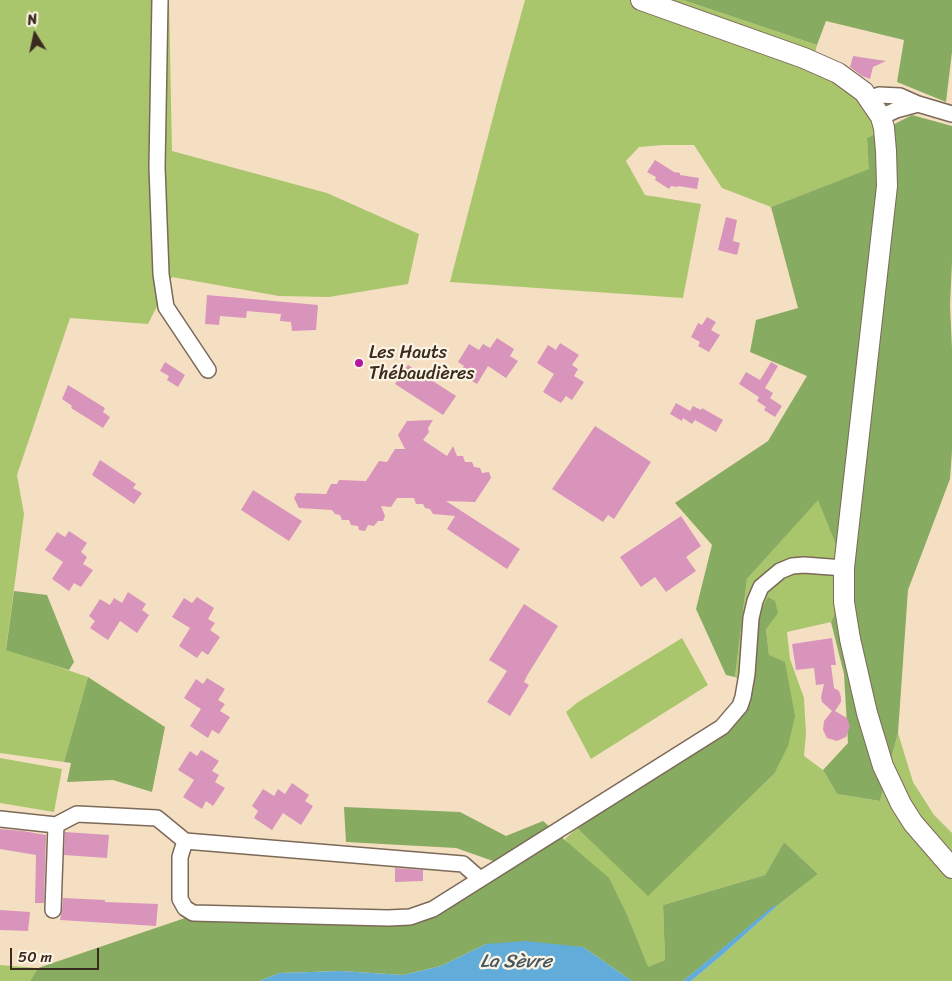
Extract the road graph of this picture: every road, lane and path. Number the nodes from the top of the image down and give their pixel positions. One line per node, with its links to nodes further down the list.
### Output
1 (160, 0): 7 (street)
2 (641, 0): 3 (main road)
3 (870, 99): 4 (street); 6 (main road)
4 (918, 104): 5 (street); 6 (street)
5 (952, 114)
6 (881, 117): 8 (main road)
7 (208, 370)
8 (844, 568): 12 (main road); 13 (street)
9 (0, 819): 10 (street)
10 (56, 825): 11 (street); 14 (street)
11 (186, 841): 13 (street); 13 (street)
12 (952, 868)
13 (480, 879)
14 (53, 910)

